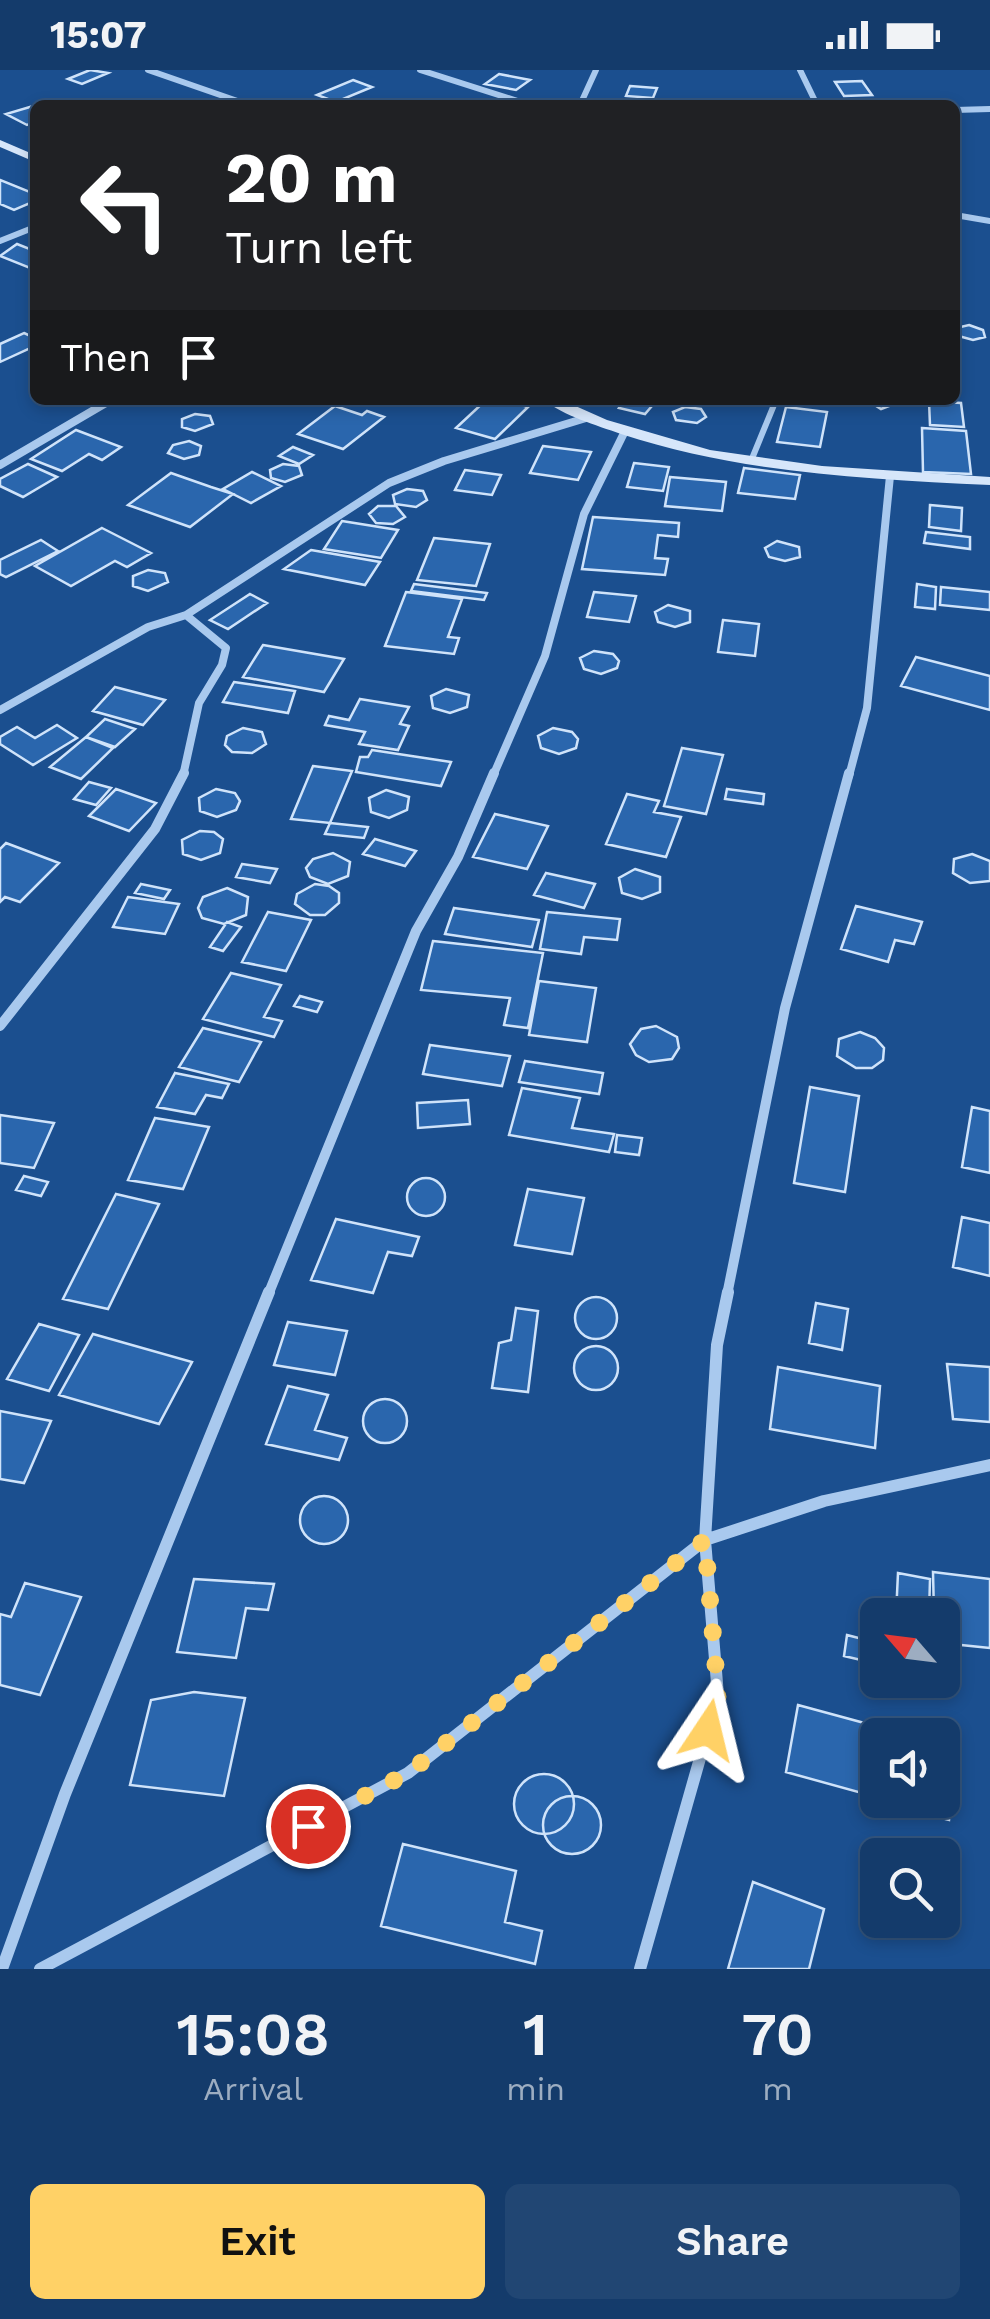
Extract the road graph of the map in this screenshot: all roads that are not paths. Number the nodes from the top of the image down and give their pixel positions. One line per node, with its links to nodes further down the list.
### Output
1 (148, 70): 5 (street)
2 (420, 70): 6 (street)
3 (596, 70): 7 (street)
4 (800, 70): 8 (street)
5 (235, 100)
6 (514, 100)
7 (582, 100)
8 (815, 100)
9 (960, 110): 10 (street)
10 (990, 110)
11 (0, 143): 12 (main road)
12 (30, 157)
13 (960, 217): 14 (street)
14 (990, 221)
15 (30, 229): 16 (street)
16 (0, 242)
17 (104, 405): 23 (street)
18 (561, 405): 20 (main road)
19 (774, 405): 22 (lane)
20 (586, 418): 21 (main road); 26 (street)
21 (624, 432): 22 (main road); 31 (street)
22 (750, 461): 24 (main road)
23 (0, 466)
24 (890, 476): 25 (main road); 30 (street)
25 (990, 481)
26 (186, 616): 27 (street); 28 (street)
27 (0, 710)
28 (0, 1026)
29 (990, 1465): 30 (street)
30 (705, 1540): 32 (street); 33 (street)
31 (2, 1969)
32 (40, 1969)
33 (640, 1969)

